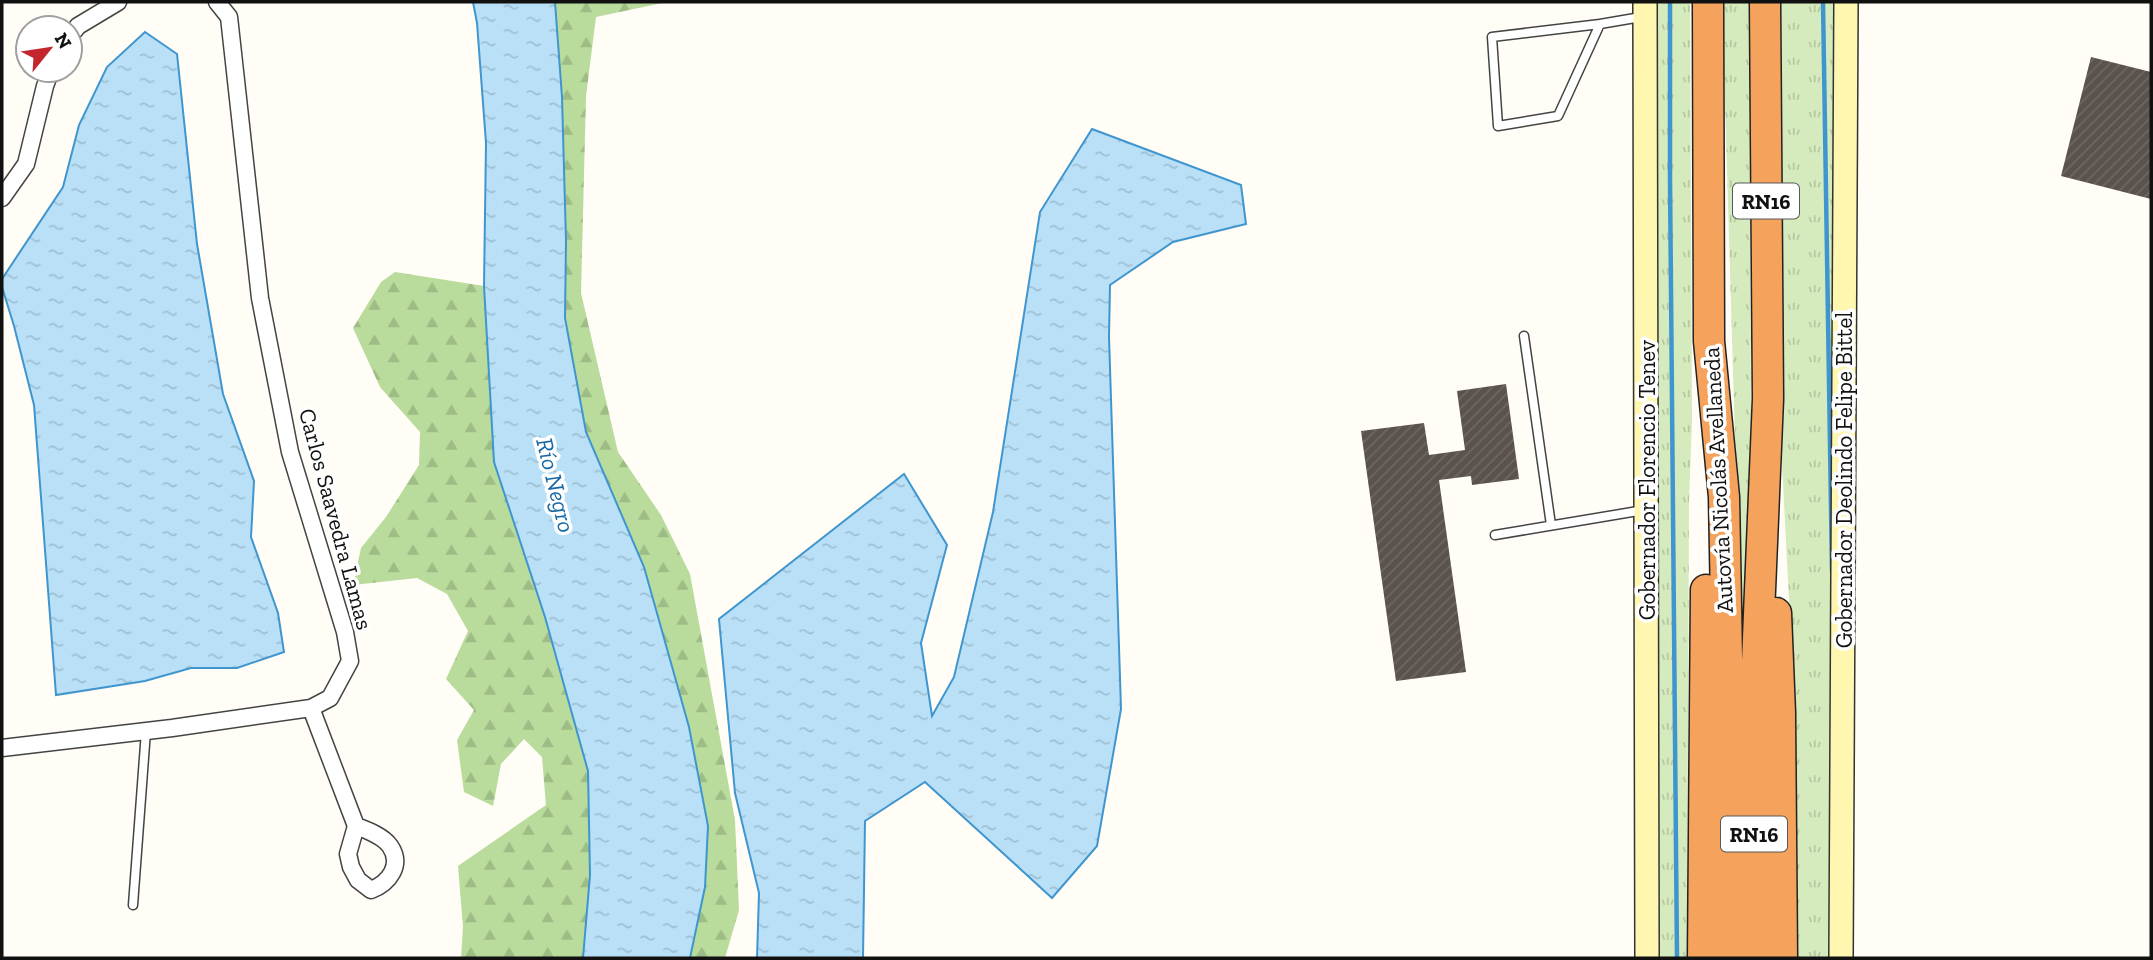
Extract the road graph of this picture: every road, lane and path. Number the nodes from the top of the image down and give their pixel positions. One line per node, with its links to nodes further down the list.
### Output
1 (118, 2): 7 (street)
2 (217, 2): 17 (street, Carlos Saavedra Lamas)
3 (1708, 2): 12 (highway, Autovía Nicolás Avellaneda / RN16)
4 (1765, 2): 13 (highway, Autovía Nicolás Avellaneda / RN16)
5 (1846, 2): 27 (street, Gobernador Deolindo Felipe Bittel)
6 (1644, 9): 8 (lane); 14 (street, Gobernador Florencio Tenev)
7 (84, 22)
8 (1600, 24): 8 (lane)
9 (46, 84): 10 (street)
10 (2, 198)
11 (1524, 336): 15 (lane)
12 (1709, 341): 23 (highway); 24 (highway, Autovía Nicolás Avellaneda / RN16)
13 (1768, 400): 25 (highway, Autovía Nicolás Avellaneda / RN16); 26 (highway)
14 (1647, 510): 15 (lane); 22 (street, Gobernador Florencio Tenev)
15 (1551, 525): 16 (lane)
16 (1495, 535)
17 (311, 708): 18 (street); 20 (street)
18 (146, 731): 19 (street); 21 (lane)
19 (2, 748)
20 (356, 826)
21 (133, 905)
22 (1647, 958)
23 (1703, 958)
24 (1730, 958)
25 (1754, 958)
26 (1782, 958)
27 (1841, 958)

